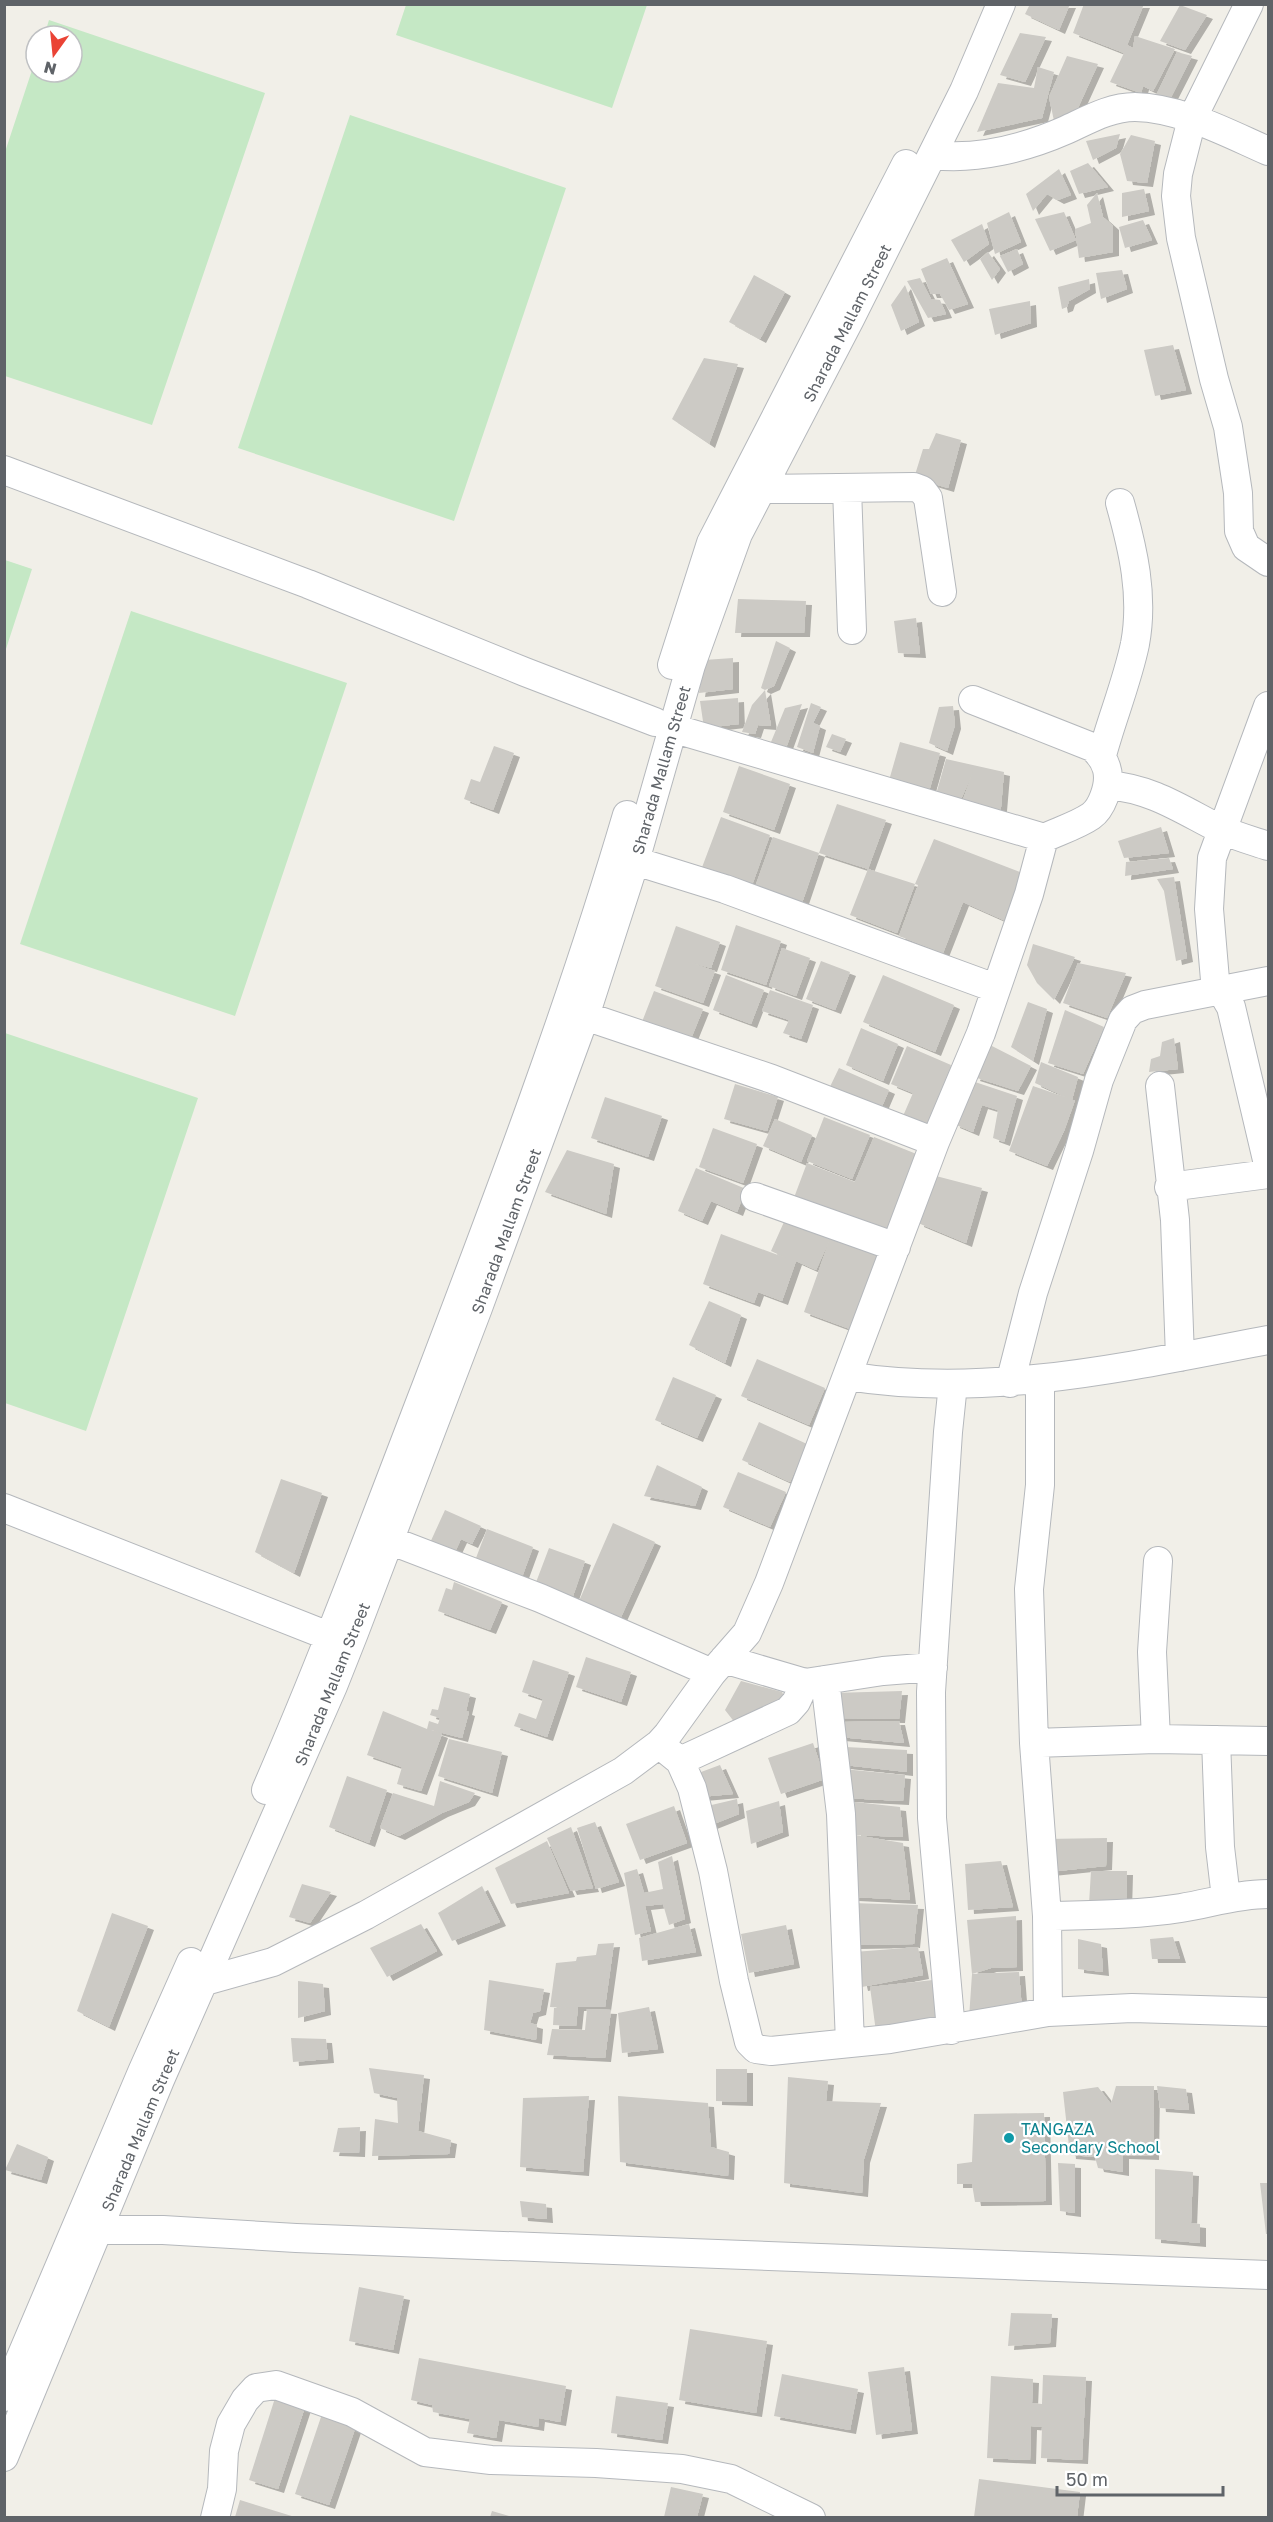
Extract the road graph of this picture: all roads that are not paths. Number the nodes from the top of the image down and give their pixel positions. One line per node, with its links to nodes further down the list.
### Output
1 (980, 4): 16 (street, Sharada Mallam Street)
2 (1001, 4): 6 (street, Sharada Mallam Street)
3 (1250, 4): 4 (street)
4 (1192, 119): 5 (street); 6 (street); 11 (street)
5 (1269, 151)
6 (933, 155): 8 (street, Sharada Mallam Street)
7 (4, 470): 16 (street)
8 (760, 489): 9 (street); 16 (street, Sharada Mallam Street)
9 (847, 489): 12 (street); 13 (street)
10 (1120, 503): 17 (street)
11 (1269, 562)
12 (942, 592)
13 (852, 630)
14 (973, 700): 17 (street)
15 (1269, 706): 19 (street)
16 (664, 725): 20 (street); 22 (street, Sharada Mallam Street); 43 (street, Sharada Mallam Street)
17 (1102, 755): 18 (street)
18 (1108, 785): 19 (street); 20 (street)
19 (1221, 829): 21 (street); 25 (street)
20 (1044, 838): 24 (street)
21 (1269, 846)
22 (635, 861): 24 (street); 26 (street, Sharada Mallam Street)
23 (1269, 981): 25 (street)
24 (995, 988): 28 (street)
25 (1220, 989): 29 (street); 38 (street)
26 (585, 1016): 28 (street); 41 (street, Sharada Mallam Street)
27 (1160, 1086): 31 (street)
28 (935, 1142): 33 (street)
29 (1269, 1164)
30 (1269, 1174): 31 (street)
31 (1169, 1188): 35 (street)
32 (755, 1197): 33 (street)
33 (896, 1247): 36 (street)
34 (1269, 1340): 35 (street)
35 (1180, 1357): 37 (street)
36 (847, 1376): 39 (street); 44 (street)
37 (1040, 1379): 38 (street); 50 (street)
38 (1010, 1383): 39 (street)
39 (953, 1384): 45 (street)
40 (4, 1508): 43 (street)
41 (388, 1540): 44 (street); 55 (street, Sharada Mallam Street)
42 (1158, 1561): 47 (street)
43 (331, 1637): 55 (street, Sharada Mallam Street)
44 (718, 1666): 46 (street); 51 (street)
45 (933, 1667): 46 (street); 58 (street)
46 (815, 1682): 51 (street); 59 (street)
47 (1156, 1739): 48 (street); 50 (street)
48 (1216, 1740): 49 (street); 53 (street)
49 (1269, 1741)
50 (1034, 1743): 54 (street)
51 (670, 1753): 55 (street); 59 (street)
52 (1269, 1894): 53 (street)
53 (1226, 1898): 54 (street)
54 (1047, 1916): 56 (street)
55 (196, 1976): 60 (street, Sharada Mallam Street)
56 (1048, 2012): 57 (street); 58 (street)
57 (1269, 2012)
58 (951, 2030): 59 (street)
59 (850, 2043)
60 (88, 2227): 61 (street); 62 (street, Sharada Mallam Street); 63 (street, Sharada Mallam Street)
61 (1269, 2275)
62 (4, 2397)
63 (4, 2457)
64 (215, 2517): 65 (street)
65 (811, 2517)

